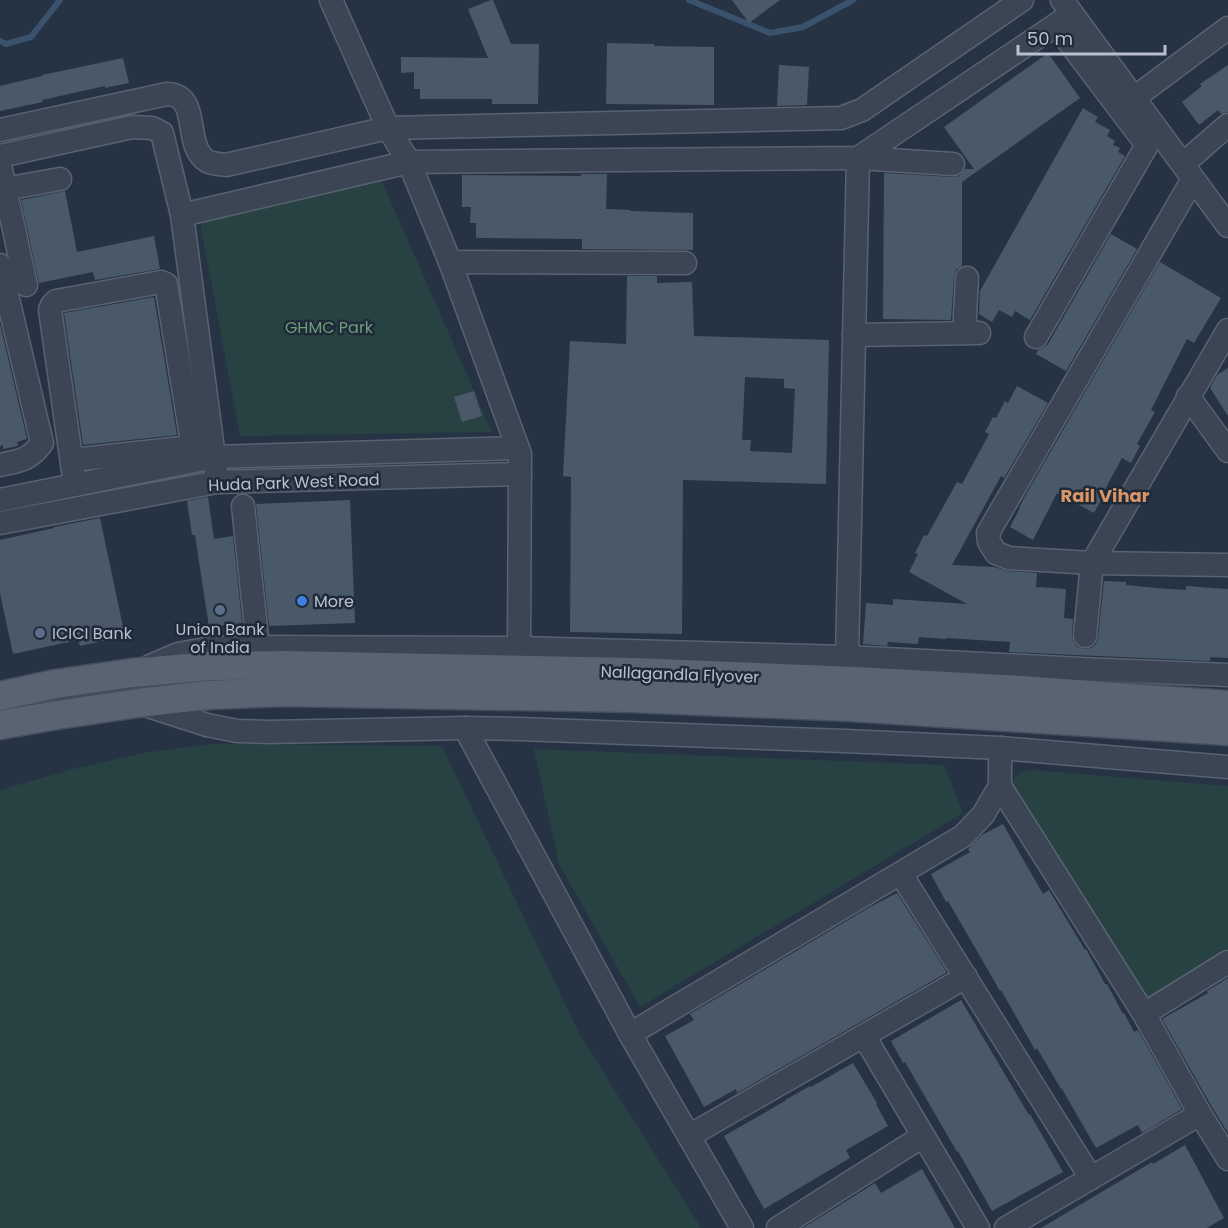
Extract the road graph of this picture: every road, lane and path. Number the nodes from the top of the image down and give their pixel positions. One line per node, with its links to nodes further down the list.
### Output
1 (332, 0): 7 (street)
2 (1022, 0): 7 (street)
3 (1063, 13): 5 (street); 10 (street); 26 (street)
4 (1228, 28): 5 (street)
5 (1134, 98): 14 (street)
6 (1228, 124): 14 (street)
7 (388, 128): 8 (street); 11 (street)
8 (0, 130)
9 (0, 156): 17 (street)
10 (858, 158): 11 (street); 12 (street); 25 (street)
11 (409, 162): 17 (street); 19 (street)
12 (953, 164)
13 (0, 165): 16 (street)
14 (1188, 172): 18 (street); 39 (street)
15 (60, 179): 16 (street)
16 (5, 189): 23 (street)
17 (182, 215): 30 (street)
18 (1228, 226)
19 (450, 262): 20 (street); 28 (street)
20 (685, 262)
21 (0, 265): 32 (street)
22 (967, 279): 25 (street)
23 (26, 285)
24 (1228, 330): 27 (street)
25 (854, 335): 44 (street)
26 (1036, 337)
27 (1188, 396): 29 (street); 39 (street)
28 (518, 448): 30 (street, Huda Park West Road); 33 (street)
29 (1228, 451)
30 (214, 457): 34 (street); 35 (street, Huda Park West Road)
31 (72, 460): 31 (street); 35 (street)
32 (0, 465)
33 (520, 474): 34 (street, Huda Park West Road); 43 (street)
34 (217, 482): 38 (street, Huda Park West Road)
35 (75, 485): 36 (street, Huda Park West Road)
36 (0, 500)
37 (243, 506): 42 (street)
38 (0, 523)
39 (1092, 563): 40 (street); 41 (street)
40 (1228, 565)
41 (1085, 636)
42 (258, 647): 43 (street); 45 (street)
43 (519, 648): 44 (street)
44 (847, 657): 46 (street)
45 (132, 673): 47 (main road, Nallagandla Flyover); 48 (main road, Nallagandla Flyover)
46 (1228, 675)
47 (284, 679): 49 (main road, Nallagandla Flyover); 50 (main road, Nallagandla Flyover); 53 (main road, Nallagandla Flyover)
48 (0, 696)
49 (138, 703): 51 (main road, Nallagandla Flyover); 52 (street)
50 (1228, 705)
51 (0, 725)
52 (465, 728): 54 (street); 61 (street)
53 (1228, 731)
54 (1000, 748): 55 (street); 56 (street)
55 (1228, 767)
56 (1000, 786): 57 (street); 60 (street)
57 (901, 874): 59 (street); 61 (street)
58 (1228, 963): 60 (street)
59 (966, 977): 62 (street); 67 (street)
60 (1144, 1014): 63 (street)
61 (630, 1034): 64 (street)
62 (864, 1036): 64 (street); 65 (street)
63 (1200, 1114): 66 (street); 67 (street)
64 (689, 1136): 68 (street)
65 (923, 1136): 69 (street); 70 (street)
66 (1228, 1159)
67 (1091, 1178): 71 (street)
68 (742, 1228)
69 (778, 1228)
70 (978, 1228)
71 (1006, 1228)

